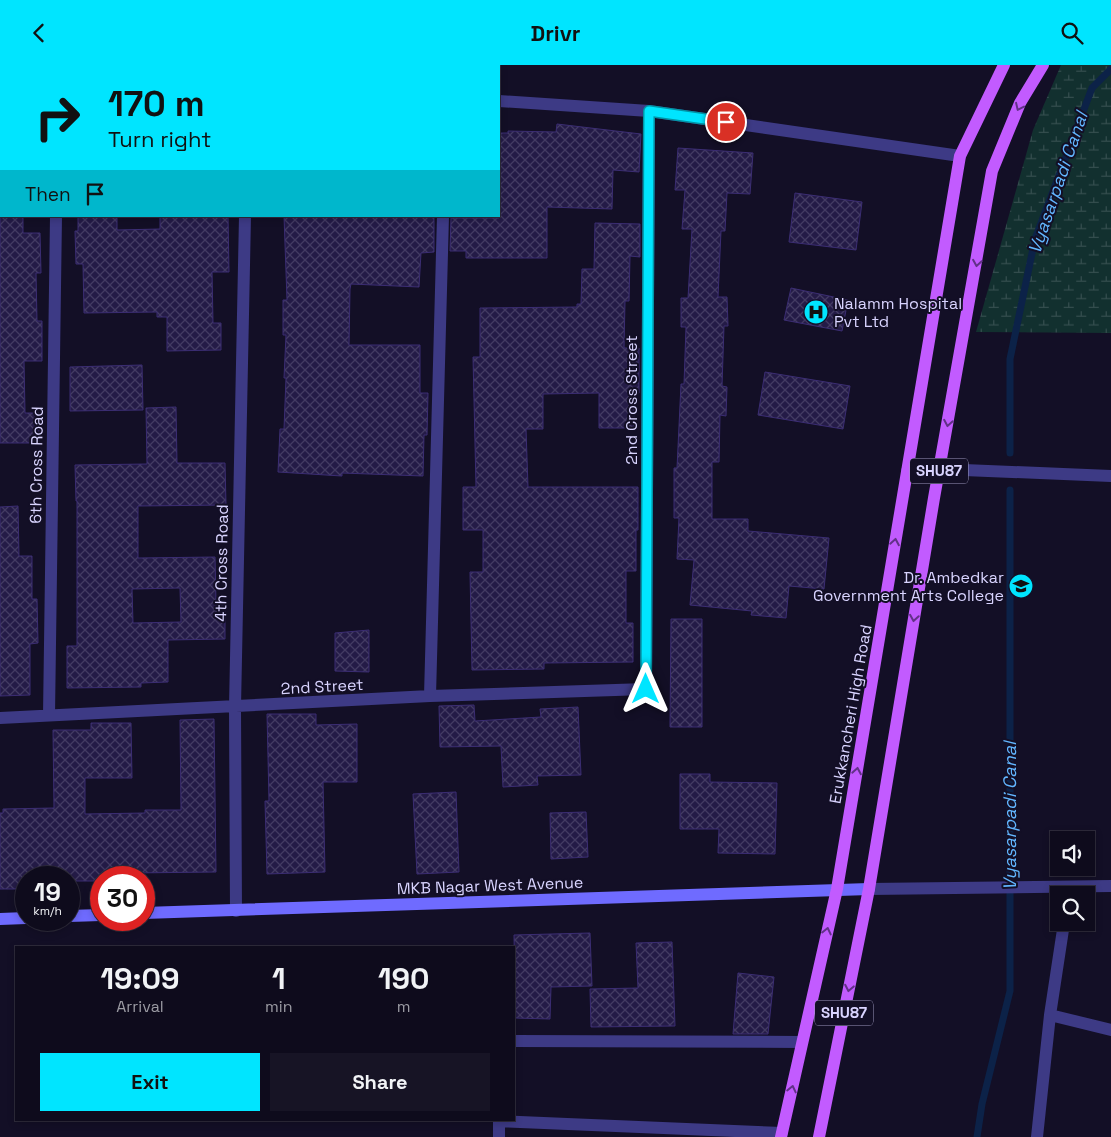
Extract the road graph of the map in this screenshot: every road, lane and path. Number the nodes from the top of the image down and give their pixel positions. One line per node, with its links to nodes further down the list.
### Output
1 (1004, 65): 5 (main road, Erukkancheri High Road / SHU87)
2 (1043, 65): 9 (main road, SHU87, one-way to 9)
3 (500, 101): 4 (street)
4 (649, 111): 5 (street); 12 (street, 2nd Cross Street)
5 (960, 156): 10 (main road, Erukkancheri High Road / SHU87)
6 (56, 217): 15 (street, 6th Cross Road)
7 (245, 217): 14 (street, 4th Cross Road)
8 (443, 217): 13 (street)
9 (940, 469): 10 (street); 11 (street); 20 (main road, SHU87, one-way to 20)
10 (907, 471): 19 (main road, Erukkancheri High Road / SHU87, one-way to 10)
11 (1111, 476)
12 (646, 689): 13 (street, 2nd Street)
13 (430, 696): 14 (street, 2nd Street)
14 (235, 707): 15 (street, 2nd Street); 22 (street, 4th Cross Road)
15 (49, 715): 16 (street, 2nd Street)
16 (0, 718)
17 (1111, 886): 18 (street)
18 (1095, 888)
19 (837, 889): 20 (main road, MKB Nagar West Avenue); 22 (main road, MKB Nagar West Avenue); 30 (main road, Erukkancheri High Road / SHU87, one-way to 19)
20 (869, 889): 21 (street); 33 (main road, SHU87, one-way to 33)
21 (1050, 889)
22 (236, 911): 23 (main road, MKB Nagar West Avenue)
23 (155, 913)
24 (15, 918): 25 (main road)
25 (0, 919)
26 (1063, 931): 27 (street)
27 (1050, 1015): 28 (street); 34 (street)
28 (1111, 1030)
29 (515, 1041): 30 (street)
30 (802, 1042): 31 (main road, Erukkancheri High Road / SHU87, one-way to 30)
31 (782, 1135): 32 (street)
32 (499, 1137)
33 (819, 1137)
34 (1037, 1137)

